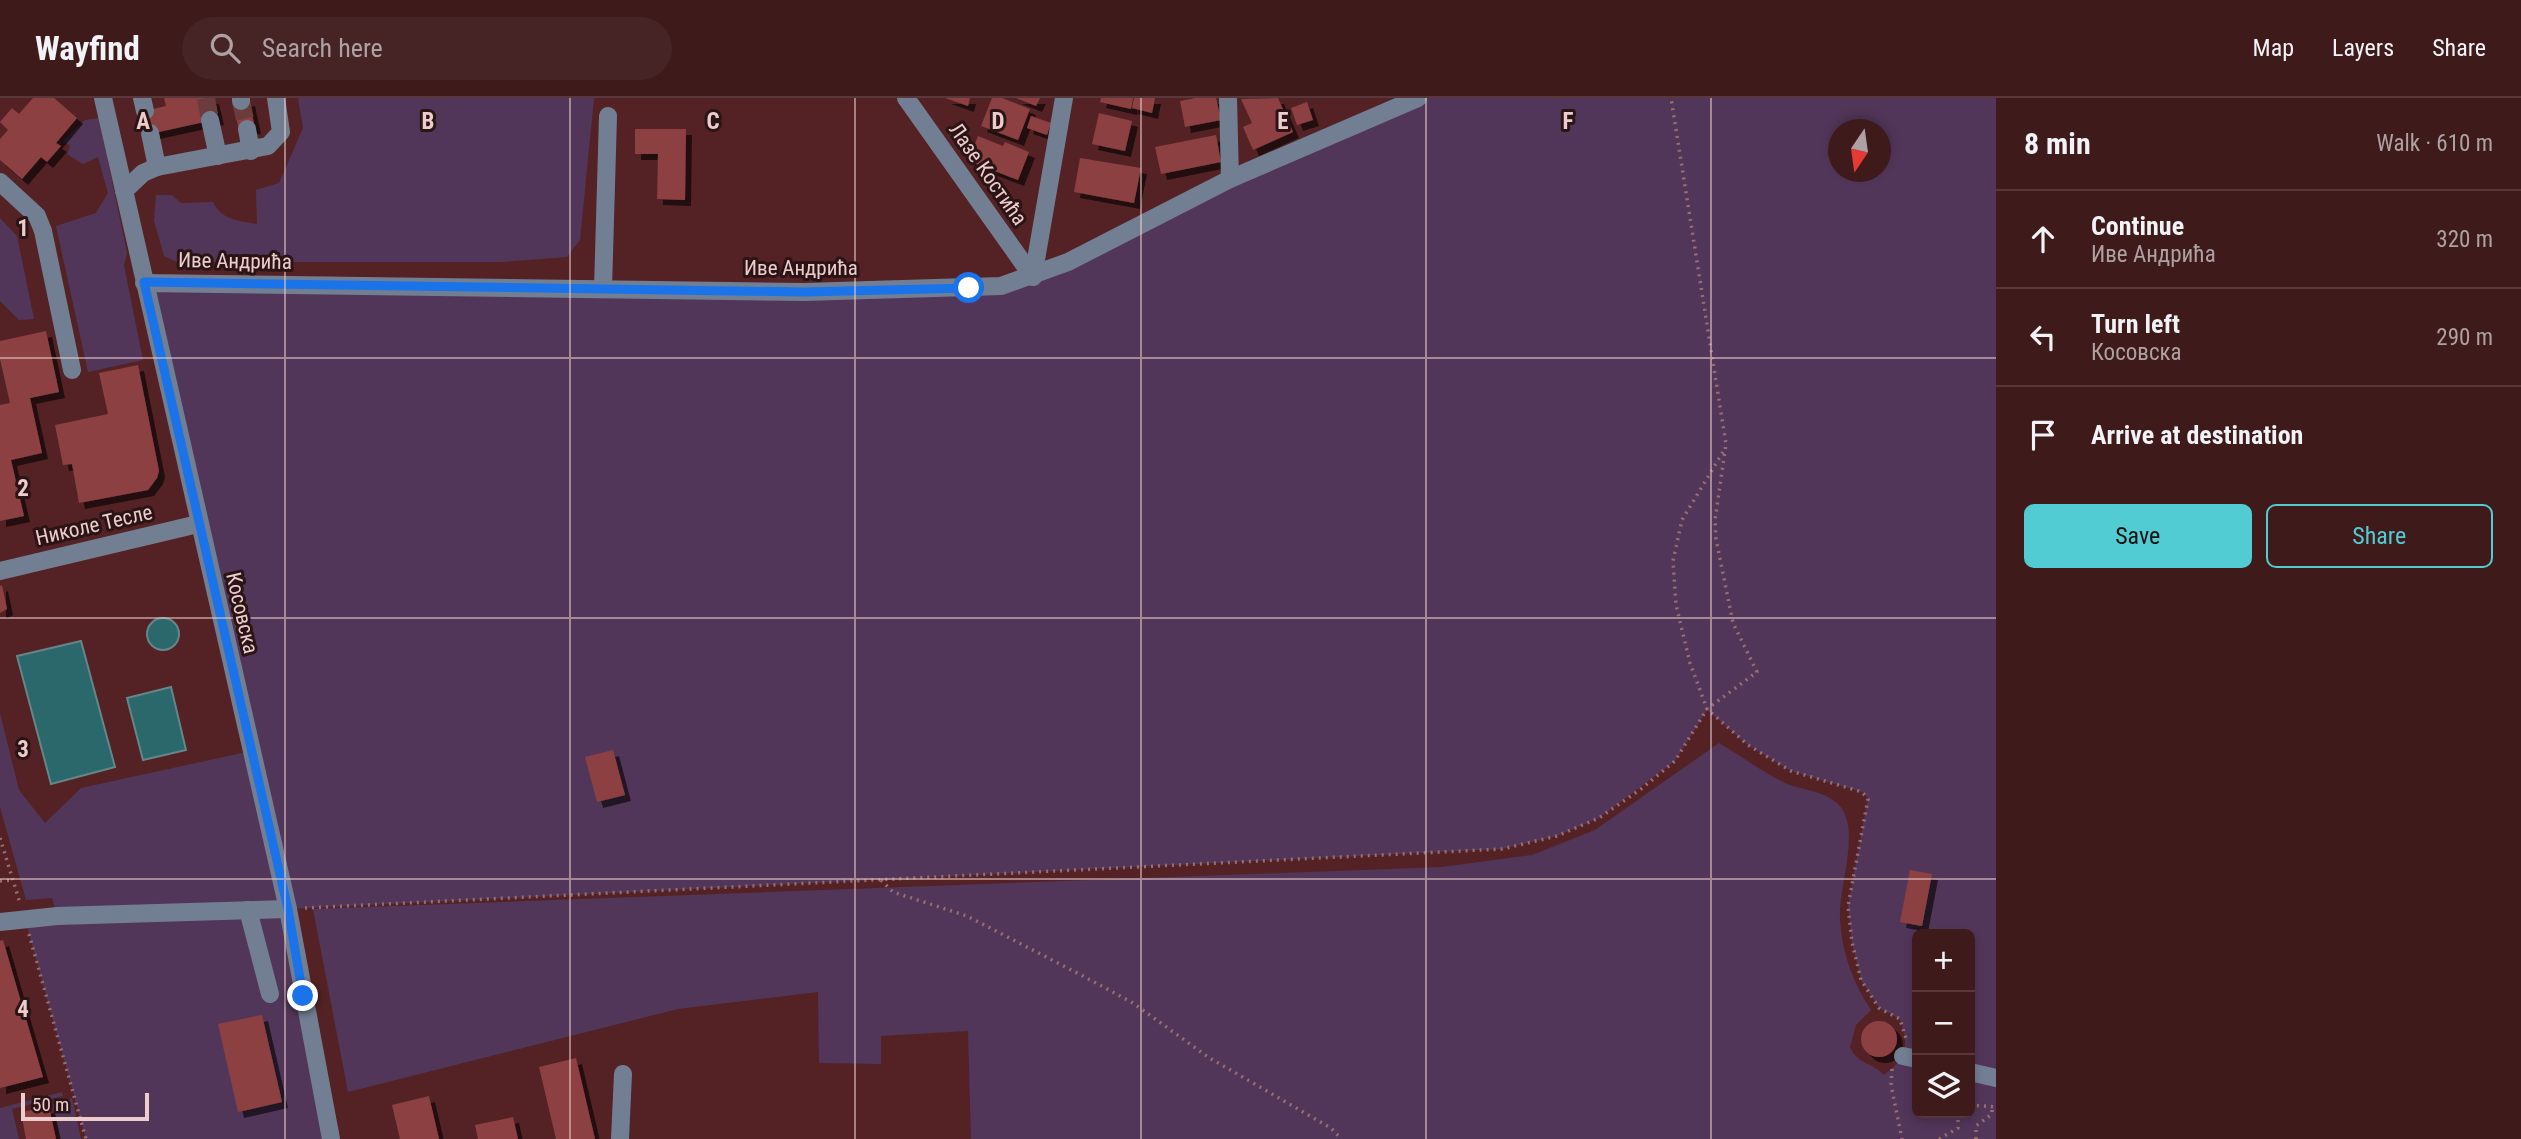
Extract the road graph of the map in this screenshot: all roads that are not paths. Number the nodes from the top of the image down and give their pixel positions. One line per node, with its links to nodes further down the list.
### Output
1 (103, 98): 17 (street, Косовска)
2 (276, 98): 12 (street)
3 (906, 98): 18 (street, Лазе Костића)
4 (1064, 98): 18 (street)
5 (1228, 98): 15 (street)
6 (1418, 98): 7 (street, Иве Андрића)
7 (1379, 106): 15 (street, Иве Андрића)
8 (608, 116): 20 (street)
9 (211, 120): 13 (street)
10 (247, 129): 12 (street)
11 (150, 133): 14 (street)
12 (251, 151): 13 (street)
13 (218, 156): 14 (street)
14 (158, 167): 17 (street)
15 (1230, 178): 18 (street, Иве Андрића)
16 (0, 183): 21 (street)
17 (124, 191): 19 (street, Косовска)
18 (1033, 277): 20 (street, Иве Андрића)
19 (144, 282): 20 (street, Иве Андрића); 22 (street, Косовска)
20 (603, 289)
21 (72, 370)
22 (198, 524): 23 (street, Николе Тесле); 24 (street, Косовска)
23 (0, 571)
24 (288, 909): 25 (street); 31 (street, Косовска)
25 (248, 910): 26 (street); 27 (street)
26 (0, 922)
27 (270, 993)
28 (1975, 1073): 30 (street)
29 (623, 1074): 32 (street)
30 (1996, 1079)
31 (331, 1139)
32 (620, 1139)

